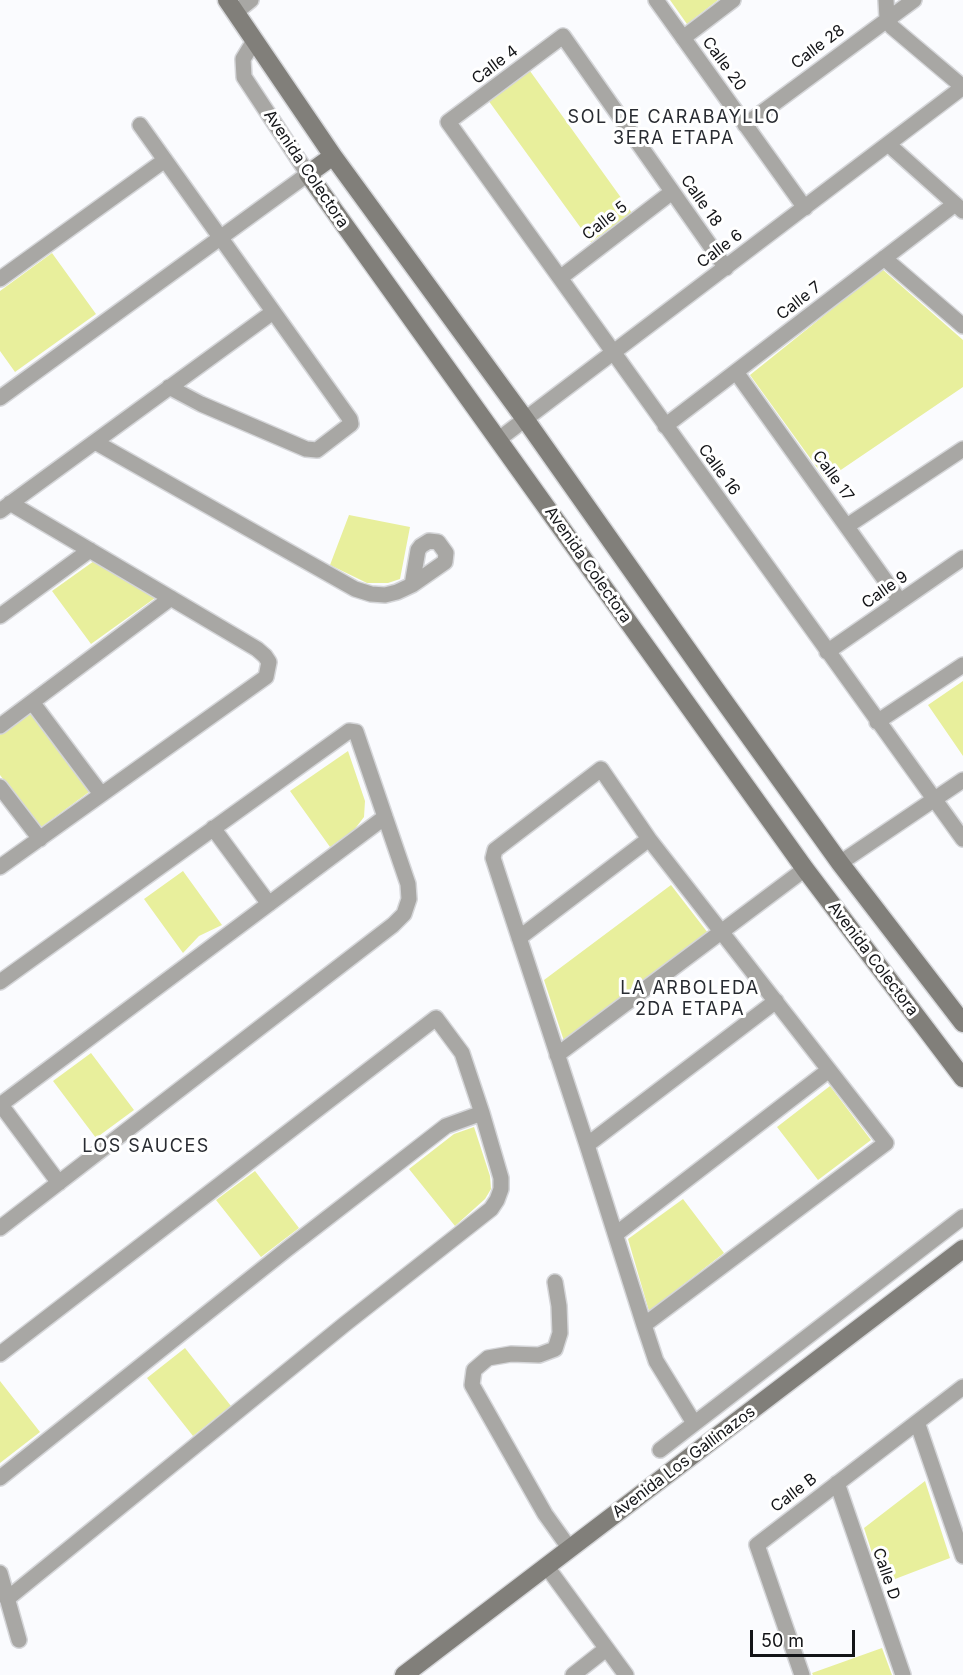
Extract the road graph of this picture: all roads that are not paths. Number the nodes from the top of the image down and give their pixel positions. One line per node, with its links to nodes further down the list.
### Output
1 (251, 0): 6 (street)
2 (656, 0): 9 (street, Calle 20)
3 (733, 0): 9 (street)
4 (886, 0): 7 (street)
5 (914, 0): 7 (street, Calle 28)
6 (231, 7): 10 (street, Avenida Colectora)
7 (887, 18): 11 (street); 14 (street, Calle 28)
8 (563, 36): 12 (street, Calle 4); 19 (street, Calle 18)
9 (683, 38): 14 (street, Calle 20)
10 (254, 41): 16 (street, Avenida Colectora); 18 (street, Avenida Colectora)
11 (963, 87): 15 (street, Calle 6)
12 (448, 122): 25 (street, Calle 16)
13 (140, 125): 17 (street)
14 (745, 125): 20 (street, Calle 20)
15 (888, 144): 20 (street, Calle 6); 21 (street)
16 (333, 156): 18 (street); 33 (street, Avenida Colectora)
17 (165, 160): 22 (street); 26 (street)
18 (308, 174): 22 (street); 35 (street, Avenida Colectora)
19 (672, 192): 24 (street, Calle 18); 25 (street, Calle 5)
20 (805, 208): 24 (street, Calle 6)
21 (959, 208): 23 (street, Calle 7)
22 (220, 238): 27 (street); 32 (street)
23 (884, 258): 28 (street); 30 (street, Calle 7)
24 (726, 267): 29 (street, Calle 6)
25 (560, 278): 29 (street, Calle 16)
26 (0, 279)
27 (273, 312): 31 (street); 31 (street)
28 (963, 326)
29 (613, 353): 33 (street, Calle 6); 34 (street, Calle 16)
30 (736, 372): 34 (street, Calle 7); 39 (street, Calle 17)
31 (170, 387): 36 (street)
32 (0, 398)
33 (525, 419): 35 (street, Calle 6); 60 (street, Avenida Colectora)
34 (665, 426): 46 (street, Calle 16)
35 (499, 440): 62 (street, Avenida Colectora)
36 (95, 442): 38 (street); 42 (street)
37 (963, 449): 39 (street)
38 (5, 507): 40 (street)
39 (847, 526): 44 (street, Calle 17)
40 (90, 550): 43 (street); 45 (street)
41 (963, 558): 44 (street, Calle 9)
42 (412, 585)
43 (171, 598): 48 (street); 53 (street)
44 (900, 601): 46 (street, Calle 9)
45 (0, 616)
46 (827, 651): 49 (street, Calle 16)
47 (963, 665): 49 (street)
48 (32, 702): 50 (street); 53 (street)
49 (877, 722): 54 (street, Calle 16)
50 (0, 726)
51 (963, 780): 54 (street)
52 (0, 787): 57 (street)
53 (101, 794): 57 (street)
54 (933, 800): 59 (street, Calle 16); 60 (street)
55 (385, 817): 56 (street); 63 (street); 75 (street)
56 (213, 828): 63 (street); 66 (street)
57 (40, 838): 61 (street)
58 (649, 839): 64 (street); 65 (street); 65 (street)
59 (963, 839)
60 (840, 863): 68 (street, Avenida Colectora)
61 (0, 867)
62 (805, 869): 64 (street); 71 (street, Avenida Colectora)
63 (269, 904): 72 (street)
64 (722, 931): 67 (street); 69 (street)
65 (519, 938): 69 (street)
66 (0, 982)
67 (776, 1002): 70 (street); 74 (street)
68 (963, 1023)
69 (557, 1055): 74 (street)
70 (830, 1070): 78 (street); 81 (street)
71 (963, 1078)
72 (0, 1105): 75 (street)
73 (482, 1113): 82 (street); 87 (street); 93 (street)
74 (587, 1145): 78 (street)
75 (59, 1183): 77 (street)
76 (963, 1217): 85 (street, Avenida Los Gallinazos)
77 (0, 1228)
78 (616, 1234): 81 (street)
79 (963, 1249): 89 (street, Avenida Los Gallinazos)
80 (555, 1282): 89 (street)
81 (644, 1325): 85 (street)
82 (0, 1354)
83 (963, 1387): 84 (street, Calle B)
84 (917, 1422): 88 (street, Calle B); 90 (street)
85 (694, 1423): 86 (street, Avenida Los Gallinazos)
86 (660, 1450)
87 (0, 1478)
88 (837, 1483): 99 (street, Calle B); 100 (street, Calle D)
89 (570, 1549): 91 (street, Avenida Los Gallinazos)
90 (963, 1556)
91 (547, 1566): 95 (street); 96 (street, Avenida Los Gallinazos)
92 (0, 1574): 93 (street)
93 (7, 1599): 94 (street)
94 (19, 1640)
95 (606, 1649): 97 (street); 98 (street)
96 (404, 1675)
97 (573, 1675)
98 (626, 1675)
99 (802, 1675)
100 (903, 1675)

